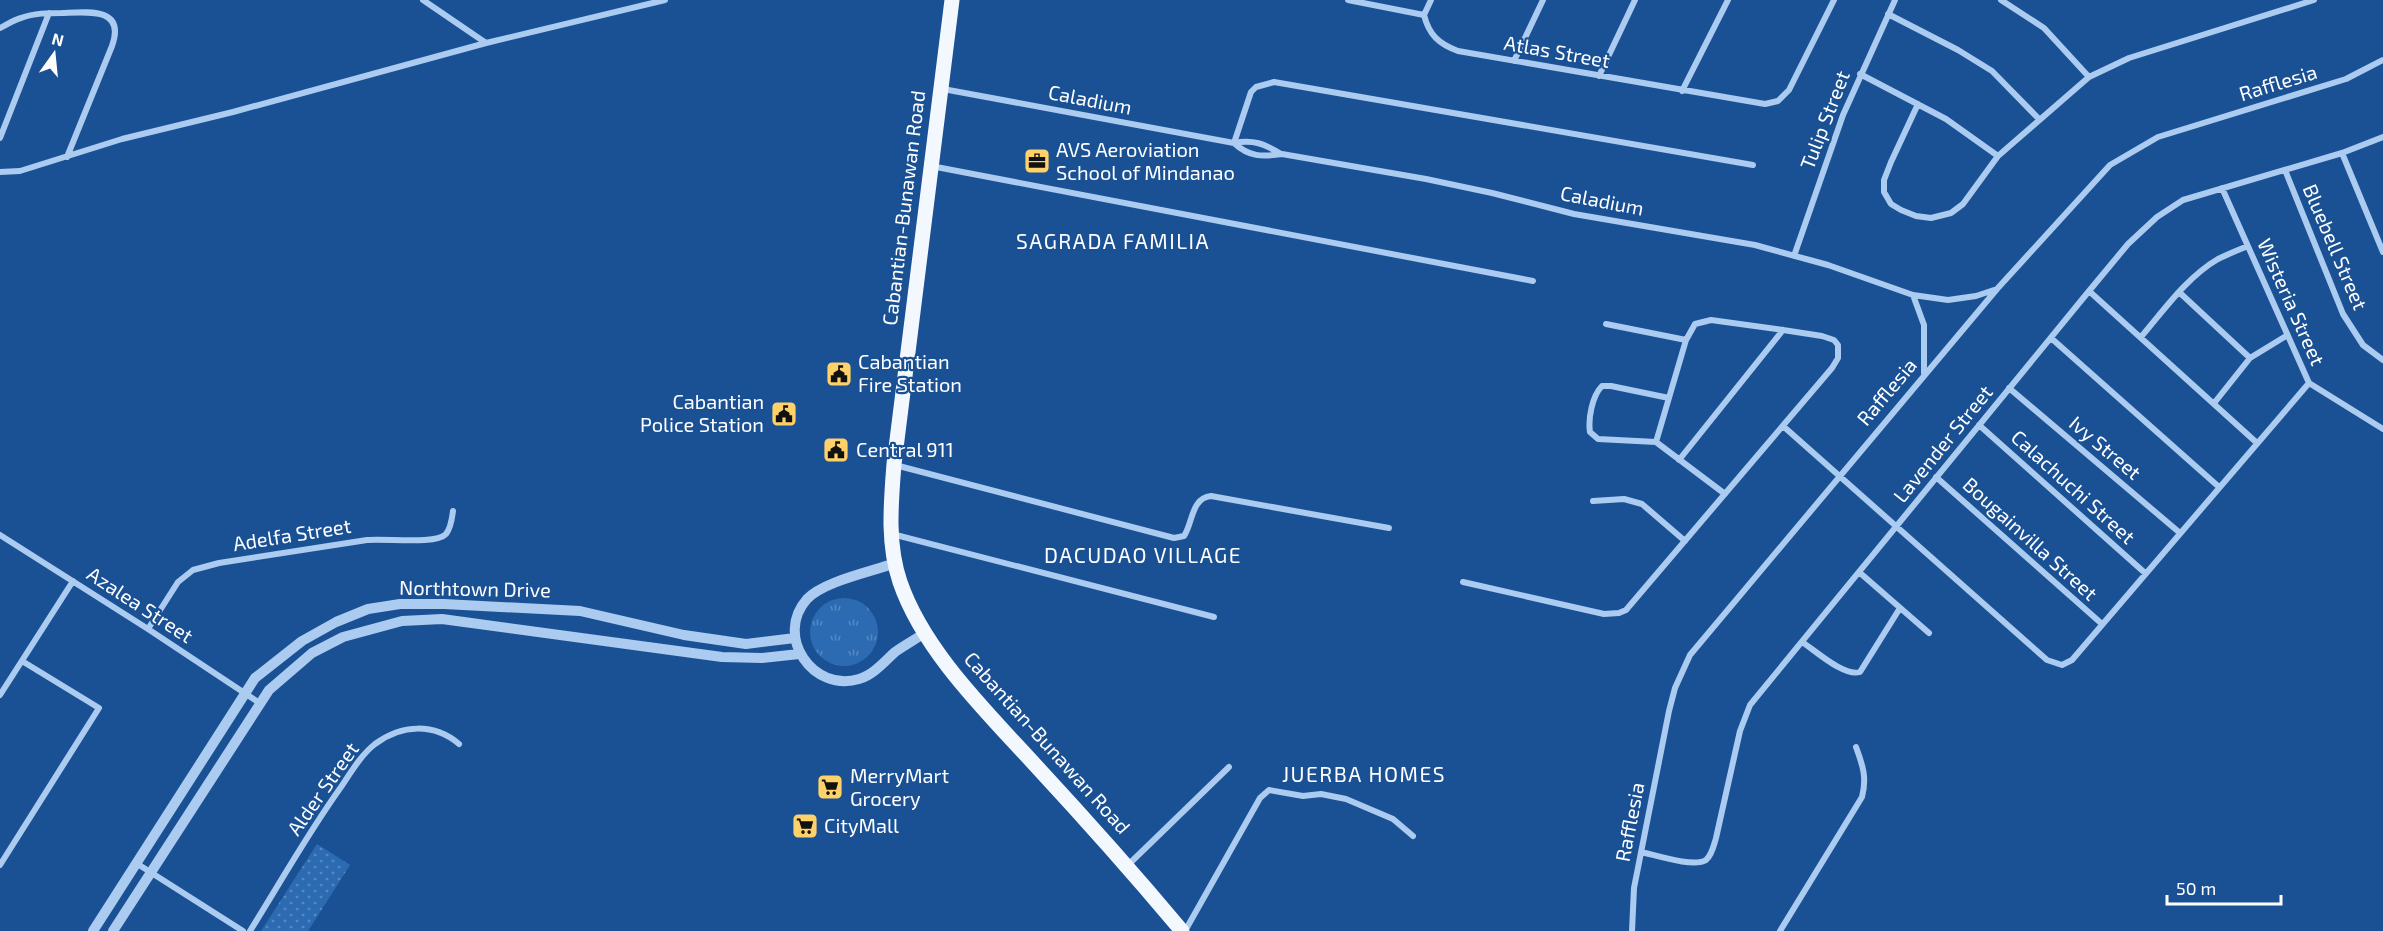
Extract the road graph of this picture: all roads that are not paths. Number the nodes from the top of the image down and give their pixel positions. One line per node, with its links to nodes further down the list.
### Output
1 (423, 0): 17 (street)
2 (665, 0): 17 (street)
3 (952, 0): 23 (main road, Cabantian-Bunawan Road)
4 (1348, 0): 15 (street)
5 (1431, 0): 15 (street)
6 (1543, 0): 19 (street)
7 (1635, 0): 21 (street)
8 (1728, 0): 24 (street)
9 (1834, 0): 24 (street, Atlas Street)
10 (1895, 0): 14 (street, Tulip Street)
11 (2001, 0): 22 (street)
12 (2314, 0): 22 (street)
13 (49, 13): 16 (street); 28 (street); 33 (street)
14 (1888, 14): 20 (street, Tulip Street); 26 (street)
15 (1424, 15): 19 (street, Atlas Street)
16 (0, 28)
17 (486, 44): 33 (street)
18 (2383, 60): 43 (street, Rafflesia)
19 (1514, 61): 21 (street, Atlas Street)
20 (1860, 75): 25 (street); 41 (street, Tulip Street)
21 (1599, 76): 24 (street, Atlas Street)
22 (2089, 77): 26 (street)
23 (940, 89): 29 (street, Caladium); 35 (main road, Cabantian-Bunawan Road)
24 (1682, 91)
25 (1918, 104): 32 (street); 32 (street)
26 (2039, 119): 32 (street)
27 (2383, 136): 30 (street, Lavender Street)
28 (0, 138)
29 (1234, 144): 31 (street, Caladium); 31 (street, Caladium); 34 (street)
30 (2342, 153): 36 (street, Lavender Street); 40 (street)
31 (1282, 154): 41 (street, Caladium)
32 (1998, 156)
33 (67, 157): 37 (street)
34 (1753, 165)
35 (930, 166): 42 (street); 66 (main road, Cabantian-Bunawan Road)
36 (2285, 170): 38 (street, Lavender Street); 54 (street, Bluebell Street)
37 (0, 172)
38 (2222, 188): 39 (street, Wisteria Street); 44 (street, Lavender Street)
39 (2248, 246): 45 (street); 49 (street, Wisteria Street)
40 (2383, 252)
41 (1794, 256): 46 (street, Caladium)
42 (1533, 281)
43 (1997, 289): 46 (street, Caladium); 55 (street, Rafflesia)
44 (2089, 291): 50 (street); 51 (street, Lavender Street)
45 (2179, 292): 50 (street); 53 (street)
46 (1913, 295): 55 (street)
47 (1606, 324): 52 (street)
48 (1784, 330): 52 (street); 61 (street); 65 (street)
49 (2286, 336): 53 (street); 56 (street, Wisteria Street)
50 (2141, 337): 59 (street)
51 (2051, 338): 57 (street, Lavender Street); 69 (street)
52 (1686, 340): 58 (street)
53 (2250, 358): 59 (street)
54 (2383, 360)
55 (1924, 374): 67 (street, Rafflesia)
56 (2309, 382): 62 (street, Wisteria Street); 64 (street)
57 (2009, 388): 60 (street, Lavender Street); 75 (street, Ivy Street)
58 (1669, 398): 63 (street); 63 (street)
59 (2215, 402): 64 (street)
60 (1979, 425): 68 (street, Lavender Street); 81 (street, Calachuchi Street)
61 (1783, 426): 67 (street); 70 (street)
62 (2383, 429)
63 (1656, 442): 65 (street)
64 (2257, 443): 69 (street)
65 (1680, 460): 70 (street)
66 (894, 464): 74 (street); 76 (main road, Cabantian-Bunawan Road)
67 (1839, 476): 73 (street); 103 (street, Rafflesia)
68 (1936, 477): 73 (street, Lavender Street); 86 (street, Bougainvilla Street)
69 (2219, 487): 75 (street)
70 (1725, 494): 78 (street)
71 (1593, 501): 78 (street)
72 (453, 511): 87 (street, Adelfa Street)
73 (1897, 526): 80 (street, Lavender Street); 86 (street)
74 (1389, 528)
75 (2180, 533): 81 (street)
76 (892, 534): 79 (main road, Cabantian-Bunawan Road); 85 (street)
77 (0, 535): 82 (street, Azalea Street)
78 (1685, 541): 83 (street)
79 (895, 563): 88 (main road, Cabantian-Bunawan Road); 90 (street)
80 (1859, 572): 84 (street); 91 (street, Lavender Street)
81 (2145, 573): 86 (street)
82 (73, 582): 87 (street, Azalea Street); 95 (street)
83 (1463, 582)
84 (1900, 608): 89 (street); 91 (street)
85 (1214, 617)
86 (2102, 624)
87 (148, 629): 96 (street, Azalea Street)
88 (926, 632): 93 (street); 106 (main road, Cabantian-Bunawan Road)
89 (1929, 633)
90 (795, 638): 92 (street, Northtown Drive); 93 (street)
91 (1802, 642): 103 (street, Lavender Street)
92 (746, 644): 94 (street); 96 (street, Northtown Drive)
93 (799, 654): 94 (street, Northtown Drive)
94 (746, 658): 98 (street, Northtown Drive)
95 (22, 661): 97 (street); 105 (street)
96 (246, 694): 98 (street, Azalea Street); 104 (street, Northtown Drive)
97 (0, 695)
98 (261, 704): 107 (street, Northtown Drive)
99 (459, 744): 111 (street, Alder Street)
100 (1856, 747): 114 (street)
101 (1229, 767): 106 (street)
102 (1413, 836): 112 (street)
103 (1641, 852): 113 (street, Rafflesia)
104 (136, 863): 107 (street); 108 (street, Northtown Drive)
105 (0, 865)
106 (1128, 866): 112 (main road, Cabantian-Bunawan Road)
107 (151, 873): 109 (street, Northtown Drive); 110 (street)
108 (93, 931)
109 (113, 931)
110 (243, 931)
111 (250, 931)
112 (1184, 931)
113 (1632, 931)
114 (1780, 931)

